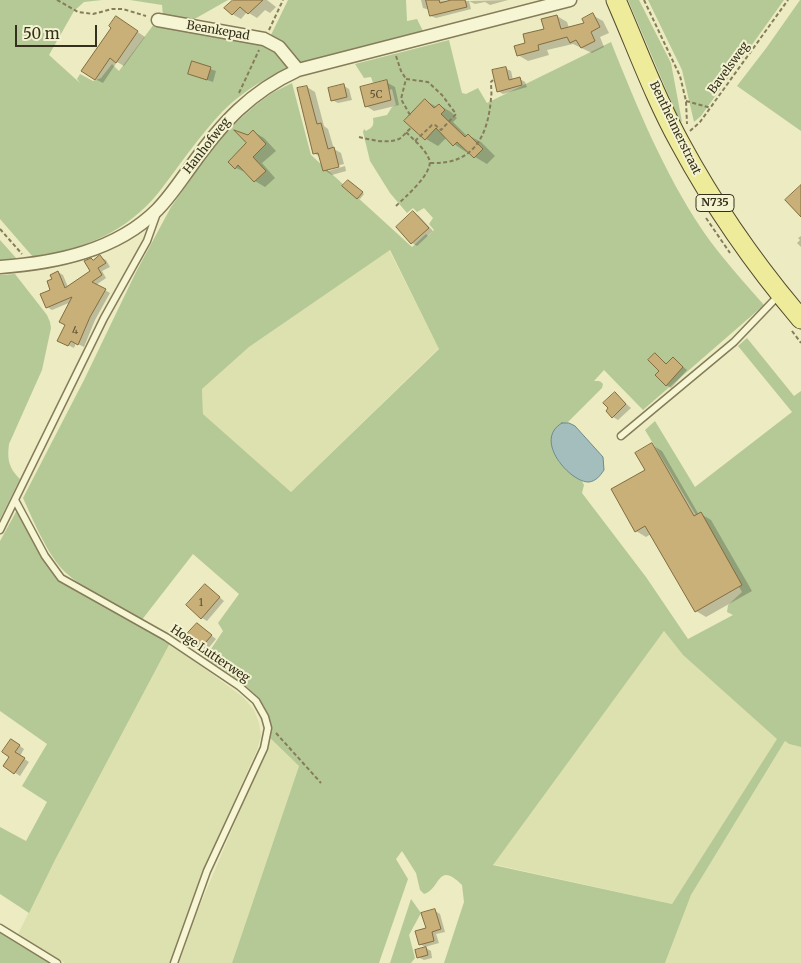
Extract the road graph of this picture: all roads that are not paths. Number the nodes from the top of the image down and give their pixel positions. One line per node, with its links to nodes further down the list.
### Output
1 (570, 0): 4 (street, Hanhofweg)
2 (616, 0): 7 (main road, Bentheimerstraat / N735)
3 (158, 20): 4 (street, Beankepad)
4 (298, 70): 5 (street, Hanhofweg)
5 (158, 210): 6 (street, Hanhofweg); 10 (lane)
6 (0, 268)
7 (780, 295): 8 (main road, Bentheimerstraat / N735); 9 (lane)
8 (801, 319)
9 (621, 436)
10 (15, 500): 11 (lane); 14 (lane, Hoge Lutterweg)
11 (0, 530)
12 (0, 928): 13 (lane)
13 (57, 963)
14 (174, 963)

